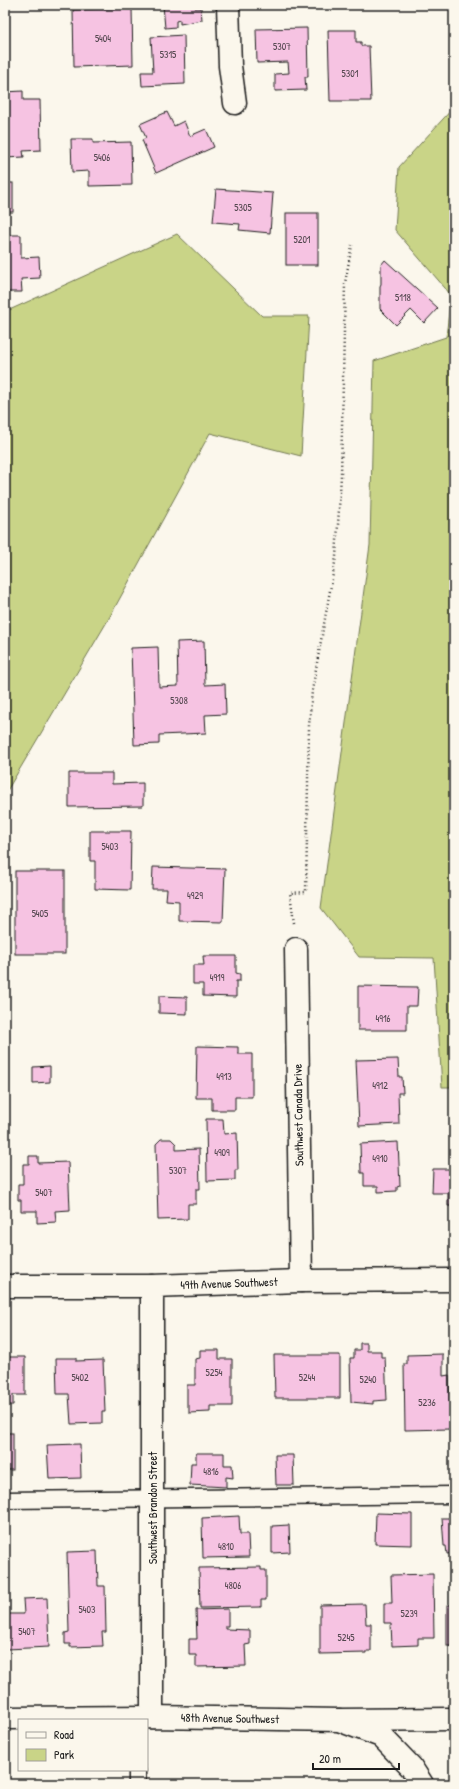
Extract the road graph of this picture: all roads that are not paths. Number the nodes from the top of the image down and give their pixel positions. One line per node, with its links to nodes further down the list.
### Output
1 (228, 5): 2 (street)
2 (235, 103)
3 (296, 939): 5 (street, Southwest Canada Drive)
4 (454, 1280): 5 (street, 49th Avenue Southwest)
5 (301, 1281): 7 (street, 49th Avenue Southwest)
6 (5, 1286): 7 (street, 49th Avenue Southwest)
7 (152, 1286): 9 (street, Southwest Brandon Street)
8 (454, 1495): 9 (lane)
9 (152, 1499): 10 (lane); 15 (street, Southwest Brandon Street)
10 (5, 1500)
11 (5, 1718): 12 (street, 48th Avenue Southwest)
12 (34, 1719)
13 (454, 1719): 14 (street, 48th Avenue Southwest)
14 (339, 1720): 15 (street, 48th Avenue Southwest); 18 (street)
15 (149, 1723)
16 (137, 1771): 17 (lane)
17 (137, 1784)
18 (422, 1784)

